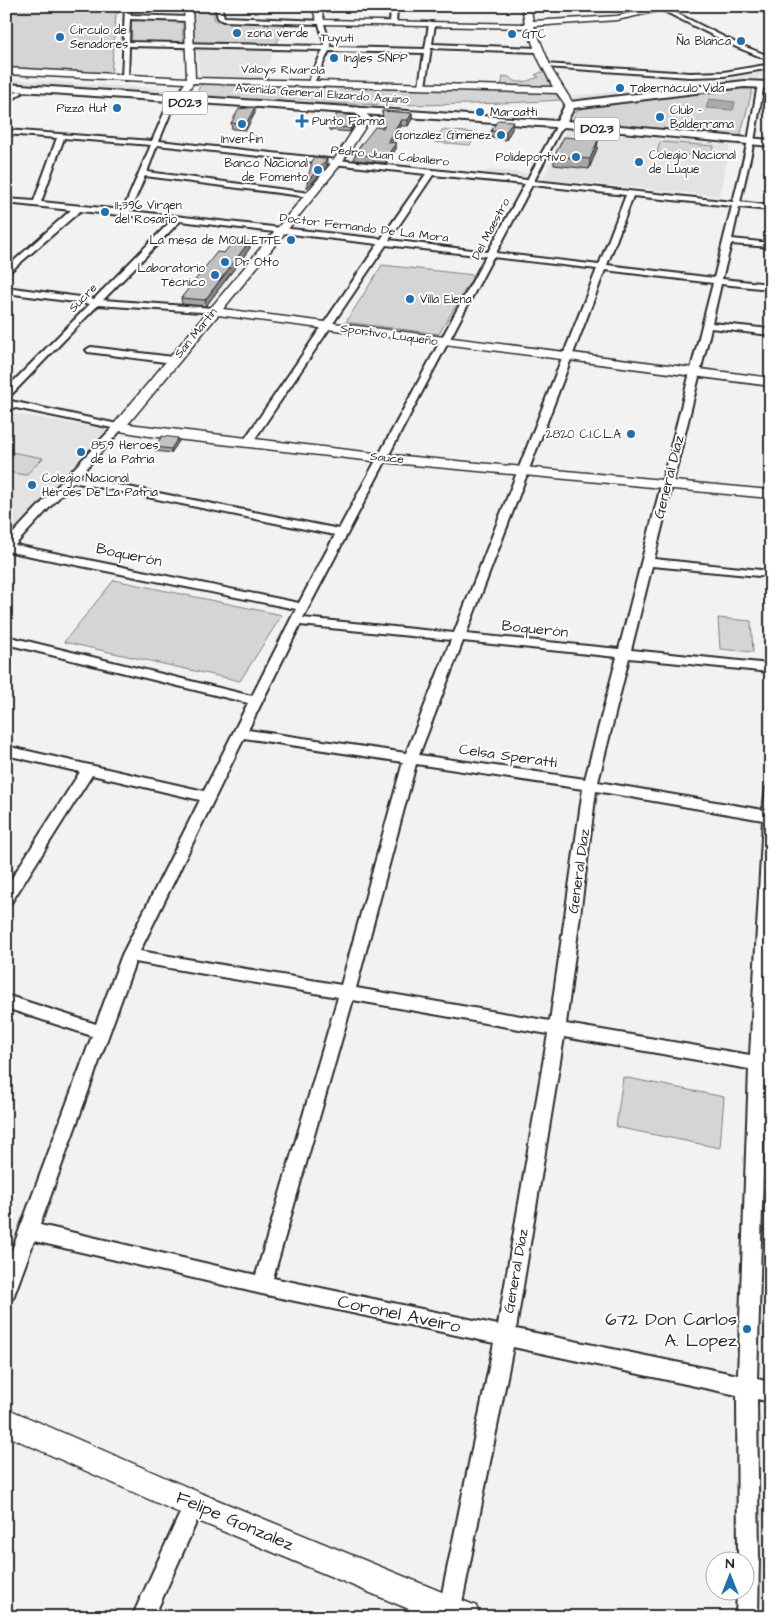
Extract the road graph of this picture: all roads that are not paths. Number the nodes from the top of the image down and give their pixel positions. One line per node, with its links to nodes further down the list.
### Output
1 (128, 6): 12 (street)
2 (188, 6): 13 (street)
3 (218, 6): 14 (street)
4 (316, 6): 14 (street)
5 (394, 6): 6 (street); 15 (street)
6 (441, 6)
7 (526, 6): 17 (street)
8 (677, 6): 10 (street)
9 (740, 6): 11 (street)
10 (664, 9): 17 (street); 23 (street)
11 (771, 10)
12 (128, 17): 13 (street); 18 (street)
13 (188, 19): 19 (street)
14 (321, 22): 15 (street); 20 (street)
15 (393, 23): 16 (street)
16 (432, 24): 17 (street); 21 (street)
17 (529, 25): 22 (street)
18 (126, 44): 19 (street, Tuyuti); 27 (street)
19 (190, 45): 20 (street, Tuyuti); 28 (street)
20 (327, 48): 21 (street, Tuyuti); 29 (street)
21 (429, 49): 22 (street, Tuyuti); 31 (street)
22 (538, 50): 24 (street)
23 (771, 59)
24 (546, 65): 25 (street); 33 (street)
25 (771, 66)
26 (6, 71): 27 (street, Valoys Rivarola)
27 (125, 79): 28 (street, Valoys Rivarola)
28 (192, 80): 29 (street, Valoys Rivarola); 35 (street)
29 (311, 83): 31 (street, Valoys Rivarola)
30 (766, 85): 37 (main road, D023); 42 (street, General Díaz)
31 (422, 86): 33 (street, Valoys Rivarola)
32 (6, 89): 34 (main road, Avenida General Elizardo Aquino / D023); 35 (main road, Avenida General Elizardo Aquino / D023)
33 (560, 90): 37 (street)
34 (20, 92): 35 (main road, Avenida General Elizardo Aquino / D023); 36 (street)
35 (180, 100): 38 (main road, Avenida General Elizardo Aquino / D023); 38 (main road, Avenida General Elizardo Aquino / D023); 43 (street)
36 (6, 102)
37 (570, 105): 39 (main road, D023)
38 (360, 112): 39 (main road, Avenida General Elizardo Aquino / D023); 45 (street, San Martín)
39 (559, 125): 42 (main road, Avenida General Elizardo Aquino / D023); 48 (street, Del Maestro)
40 (6, 132): 41 (street, Pedro Juan Caballero)
41 (62, 136): 43 (street, Pedro Juan Caballero); 52 (street)
42 (751, 141): 44 (main road, Avenida General Elizardo Aquino / D023); 53 (street, General Díaz)
43 (155, 143): 45 (street, Pedro Juan Caballero); 47 (street)
44 (771, 143)
45 (338, 162): 46 (street, Pedro Juan Caballero); 50 (street, San Martín)
46 (431, 172): 48 (street, Pedro Juan Caballero); 60 (street)
47 (142, 173): 50 (street); 56 (street)
48 (528, 182): 49 (street, Pedro Juan Caballero); 62 (street, Del Maestro)
49 (630, 193): 53 (street, Pedro Juan Caballero); 63 (street)
50 (310, 195): 58 (street, San Martín)
51 (6, 201): 52 (street, Doctor Fernando De La Mora)
52 (37, 204): 54 (street, Doctor Fernando De La Mora)
53 (736, 204): 55 (street, Pedro Juan Caballero); 59 (street, General Díaz)
54 (79, 207): 56 (street, Doctor Fernando De La Mora); 64 (street)
55 (771, 208)
56 (126, 212): 57 (street, Doctor Fernando De La Mora)
57 (178, 218): 58 (street, Doctor Fernando De La Mora); 68 (street, Sucre)
58 (281, 230): 60 (street, Doctor Fernando De La Mora); 69 (street, San Martín)
59 (727, 240): 61 (street); 65 (street, General Díaz)
60 (382, 242): 62 (street, Doctor Fernando De La Mora); 71 (street)
61 (771, 245)
62 (490, 254): 63 (street, Doctor Fernando De La Mora); 73 (street, Del Maestro)
63 (603, 267): 65 (street, Doctor Fernando De La Mora); 75 (street)
64 (6, 273)
65 (718, 281): 66 (street, Doctor Fernando De La Mora); 70 (street, General Díaz)
66 (771, 287)
67 (6, 290): 68 (street, Sportivo Luqueño)
68 (96, 302): 69 (street, Sportivo Luqueño); 79 (street, Sucre)
69 (213, 312): 71 (street, Sportivo Luqueño); 76 (street, San Martín)
70 (707, 325): 72 (street); 77 (street, General Díaz)
71 (324, 327): 73 (street, Sportivo Luqueño); 82 (street)
72 (771, 332)
73 (444, 342): 75 (street, Sportivo Luqueño); 83 (street, Del Maestro)
74 (91, 350): 76 (street)
75 (569, 356): 77 (street, Sportivo Luqueño); 84 (street)
76 (173, 360): 81 (street, San Martín)
77 (696, 372): 78 (street, Sportivo Luqueño); 86 (street, General Díaz)
78 (771, 382)
79 (6, 395)
80 (6, 403): 81 (street, Sauce)
81 (119, 427): 82 (street, Sauce); 85 (street, San Martín)
82 (247, 443): 83 (street, Sauce)
83 (382, 458): 84 (street, Sauce); 88 (street, Del Maestro)
84 (524, 471): 86 (street, Sauce); 94 (street)
85 (71, 479): 88 (street); 89 (street, San Martín)
86 (667, 484): 87 (street, Sauce); 90 (street, General Díaz)
87 (771, 494)
88 (342, 533): 92 (street, Del Maestro)
89 (7, 547): 92 (street, Boquerón)
90 (647, 562): 91 (street); 96 (street, General Díaz)
91 (771, 574)
92 (304, 605): 93 (street, Del Maestro)
93 (296, 621): 94 (street, Boquerón); 98 (street, Del Maestro)
94 (458, 637): 96 (street, Boquerón); 101 (street)
95 (6, 640): 98 (street)
96 (624, 654): 97 (street, Boquerón); 103 (street, General Díaz)
97 (771, 668)
98 (256, 701): 99 (street, Del Maestro)
99 (240, 734): 101 (street, Celsa Speratti); 105 (street, Del Maestro)
100 (6, 750): 102 (street)
101 (411, 758): 103 (street, Celsa Speratti); 109 (street)
102 (89, 769): 105 (street); 107 (street)
103 (590, 785): 106 (street, Celsa Speratti); 111 (street, General Díaz)
104 (771, 791): 106 (street)
105 (208, 797): 108 (street, Del Maestro)
106 (770, 816): 113 (street)
107 (6, 899)
108 (130, 955): 109 (street); 112 (street, Del Maestro)
109 (347, 992): 111 (street); 115 (street)
110 (6, 1001): 112 (street)
111 (557, 1029): 113 (street); 117 (street, General Díaz)
112 (102, 1033): 114 (street, Del Maestro)
113 (764, 1064): 118 (street)
114 (29, 1231): 115 (street, Coronel Aveiro); 116 (street, Del Maestro)
115 (262, 1285): 117 (street, Coronel Aveiro)
116 (6, 1292)
117 (505, 1337): 118 (street, Coronel Aveiro); 122 (street, General Díaz)
118 (747, 1387): 119 (street, Coronel Aveiro); 124 (street)
119 (771, 1392)
120 (6, 1421): 121 (street, Felipe Gonzalez)
121 (194, 1505): 122 (street, Felipe Gonzalez); 123 (street)
122 (454, 1615)
123 (142, 1617)
124 (747, 1617)

